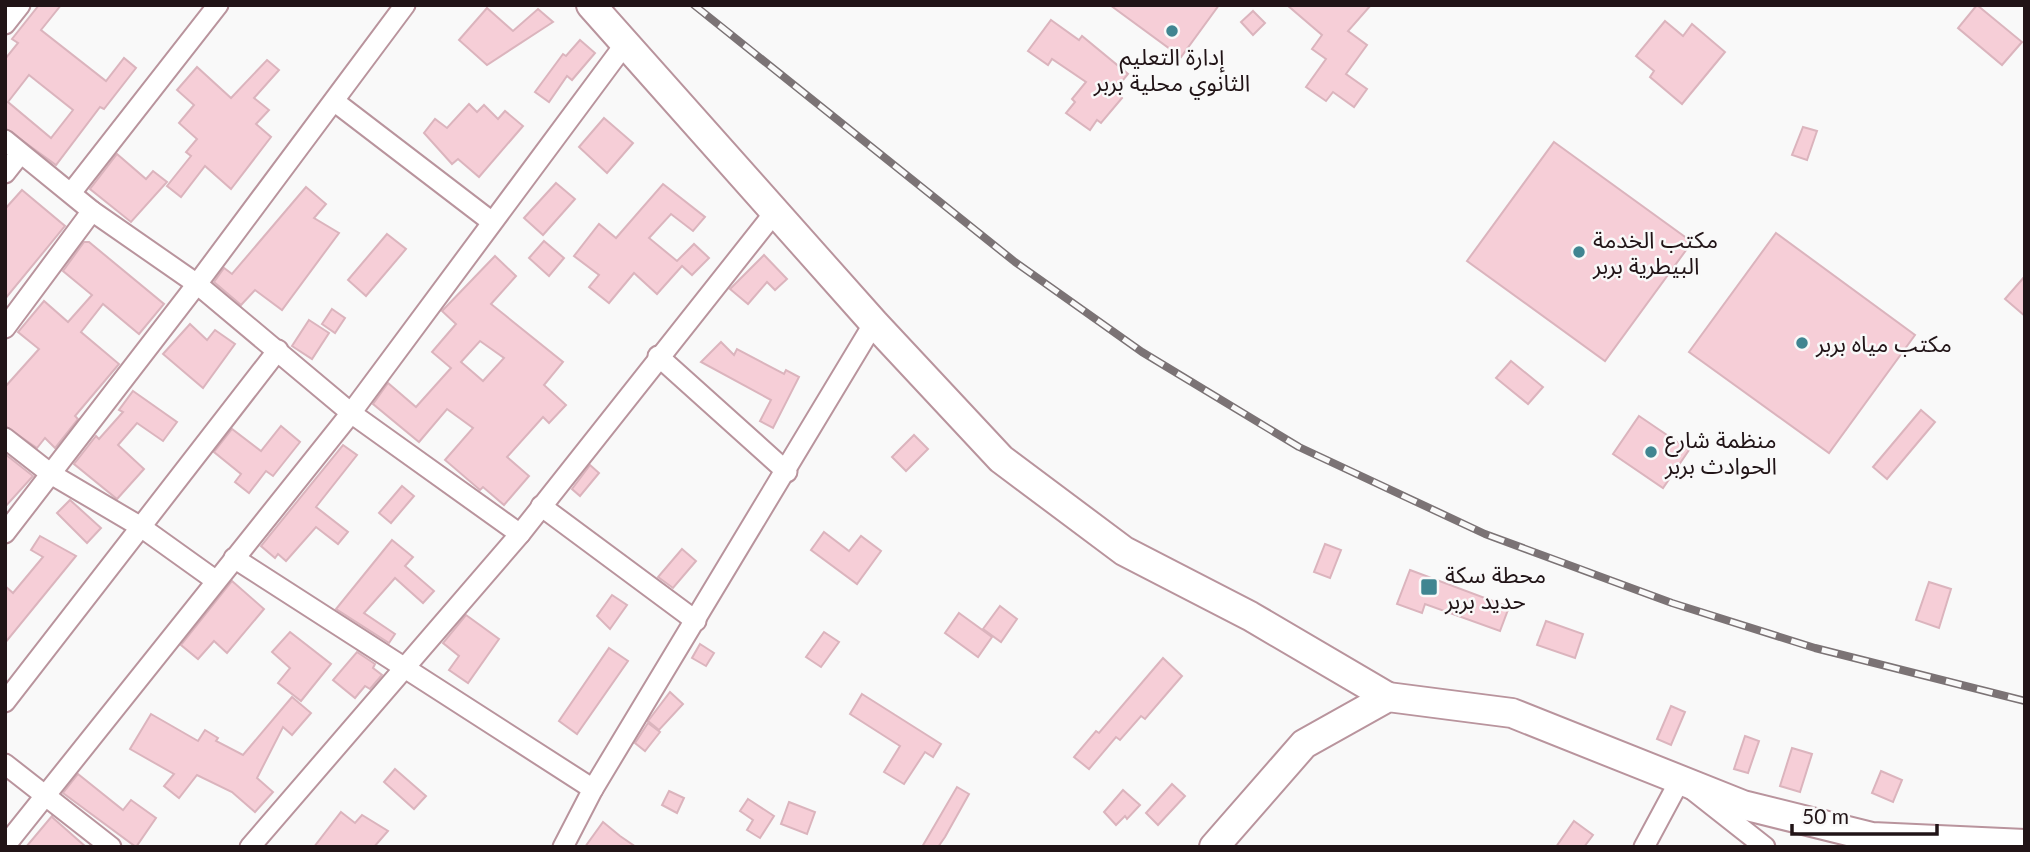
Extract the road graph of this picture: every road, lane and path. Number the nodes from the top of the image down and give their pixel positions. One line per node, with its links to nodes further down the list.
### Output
1 (20, 5): 5 (street)
2 (218, 5): 11 (street)
3 (405, 5): 7 (street)
4 (592, 5): 6 (street)
5 (5, 24)
6 (625, 44): 13 (street); 14 (street)
7 (334, 101): 14 (street); 15 (street)
8 (5, 140): 9 (street)
9 (20, 153): 10 (street); 11 (street)
10 (5, 173)
11 (71, 193): 12 (street)
12 (92, 211): 15 (street); 17 (street)
13 (775, 212): 16 (street); 19 (street)
14 (492, 222): 20 (street)
15 (197, 284): 18 (street); 23 (street)
16 (874, 323): 22 (street); 32 (street)
17 (5, 328)
18 (278, 351): 20 (street); 25 (street)
19 (658, 356): 22 (street); 24 (street)
20 (351, 413): 27 (street); 28 (street)
21 (5, 438): 23 (street)
22 (787, 472): 30 (street)
23 (51, 474): 25 (street); 26 (street)
24 (541, 506): 27 (street); 30 (street)
25 (141, 527): 29 (street); 33 (street)
26 (5, 533)
27 (520, 534): 31 (street)
28 (234, 558): 29 (street); 31 (street)
29 (215, 580): 37 (street)
30 (696, 621): 36 (street)
31 (404, 667): 36 (street); 41 (street)
32 (1388, 697): 35 (street); 43 (street)
33 (5, 702)
34 (5, 764): 37 (street)
35 (1681, 780): 38 (street); 44 (street); 45 (street)
36 (593, 789): 42 (street)
37 (45, 796): 39 (street); 40 (street)
38 (2025, 844)
39 (5, 846)
40 (111, 847)
41 (250, 847)
42 (563, 847)
43 (1214, 847)
44 (1644, 847)
45 (1765, 847)

